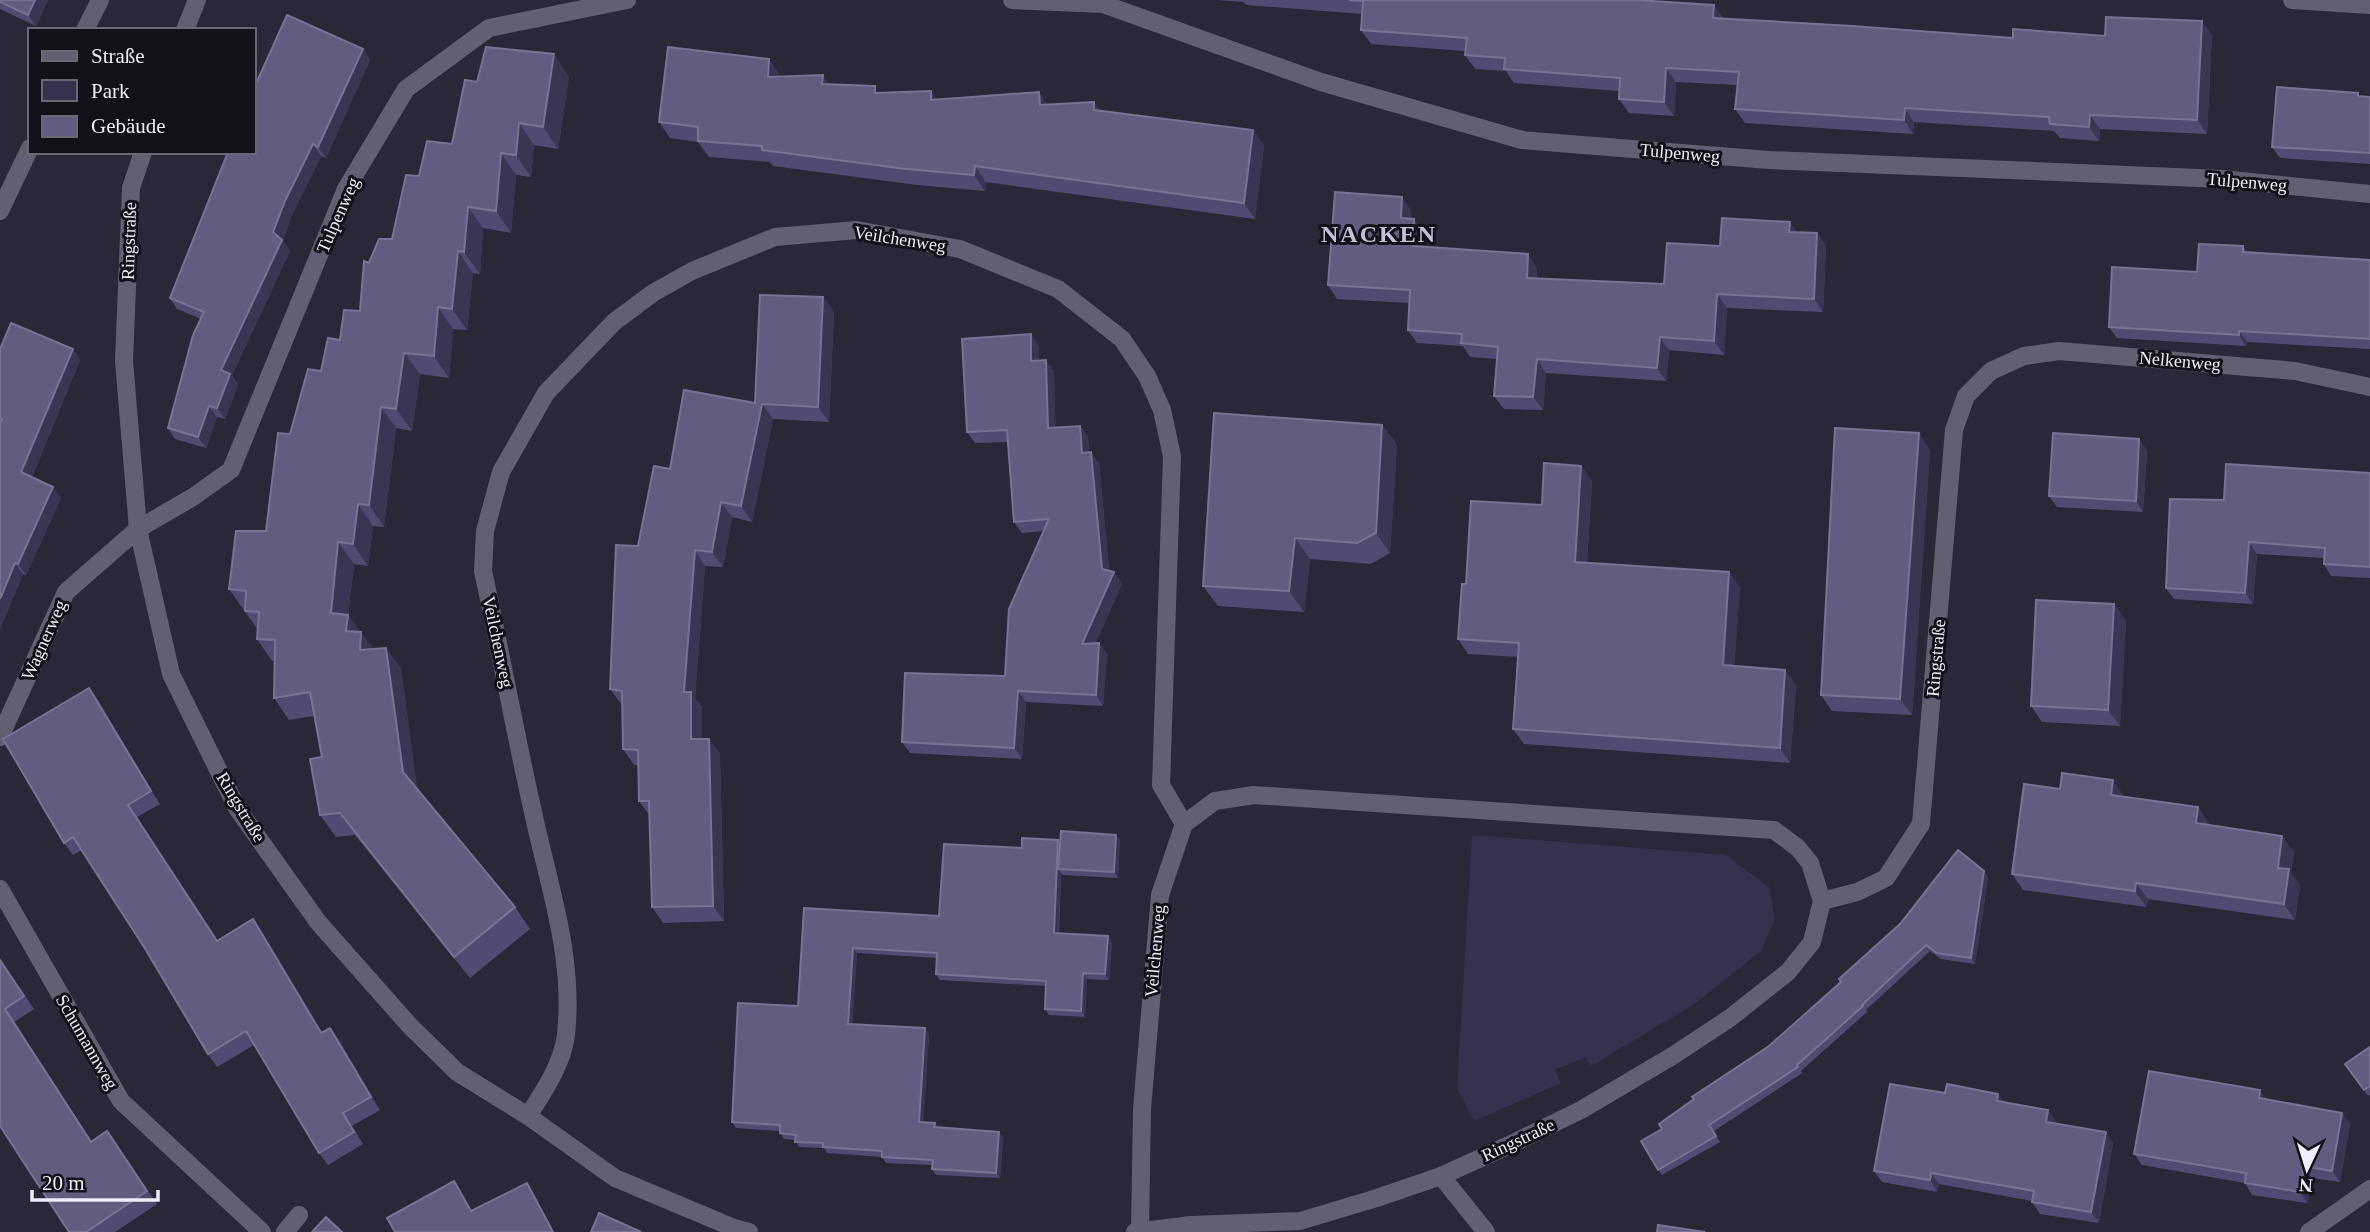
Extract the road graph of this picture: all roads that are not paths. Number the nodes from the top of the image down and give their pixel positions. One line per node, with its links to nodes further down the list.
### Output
1 (100, 0): 7 (street)
2 (197, 0): 8 (street)
3 (627, 0): 15 (street, Tulpenweg)
4 (1012, 0): 11 (street, Tulpenweg)
5 (2292, 0): 6 (street)
6 (2370, 5)
7 (86, 28)
8 (187, 28)
9 (28, 152): 12 (street)
10 (142, 154): 15 (street, Ringstraße)
11 (2370, 194)
12 (0, 211)
13 (1991, 370): 14 (street, Nelkenweg); 19 (street, Ringstraße)
14 (2370, 387)
15 (138, 529): 16 (street, Wagnerweg); 20 (street, Ringstraße)
16 (0, 737)
17 (1184, 824): 19 (street); 20 (street, Veilchenweg); 24 (street, Veilchenweg)
18 (0, 888): 25 (street, Schumannweg)
19 (1822, 901): 21 (street, Ringstraße)
20 (528, 1116): 27 (street, Ringstraße)
21 (1441, 1176): 24 (street, Ringstraße); 28 (street)
22 (2370, 1189): 29 (street)
23 (299, 1215): 26 (street)
24 (1137, 1231)
25 (262, 1232)
26 (285, 1232)
27 (749, 1232)
28 (1486, 1232)
29 (2309, 1232)

